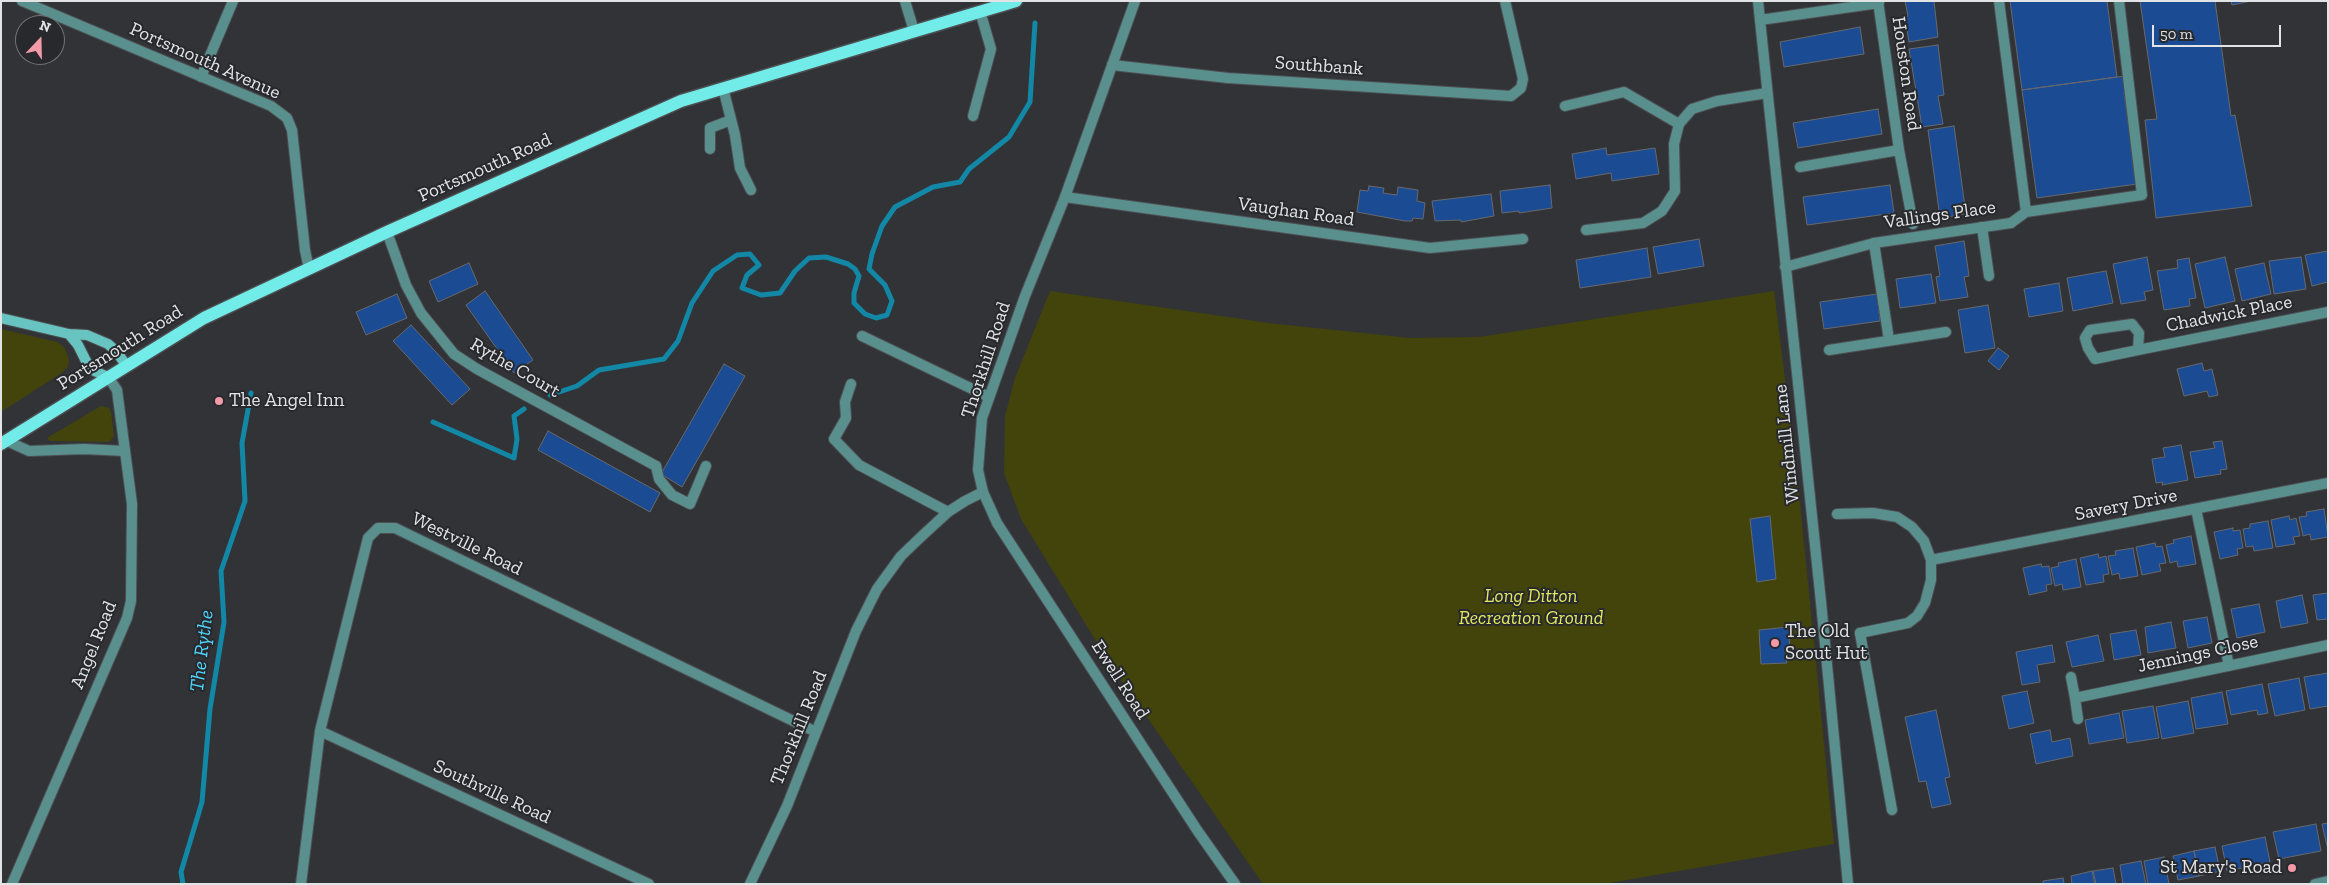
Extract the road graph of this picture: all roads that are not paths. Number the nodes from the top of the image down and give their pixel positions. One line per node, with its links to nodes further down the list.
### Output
1 (22, 1): 15 (street, Portsmouth Avenue)
2 (233, 1): 15 (street)
3 (905, 1): 13 (street)
4 (1016, 1): 11 (main road, Portsmouth Road)
5 (1135, 1): 14 (street, Thorkhill Road)
6 (1505, 1): 14 (street, Southbank)
7 (1758, 1): 12 (street, Windmill Lane)
8 (1998, 1): 27 (street)
9 (2119, 1): 27 (street)
10 (1879, 2): 12 (street, Houston Road); 23 (street, Houston Road)
11 (988, 7): 13 (main road, Portsmouth Road); 19 (street)
12 (1760, 20): 17 (street, Windmill Lane)
13 (914, 31): 16 (main road, Portsmouth Road)
14 (1112, 65): 26 (street, Thorkhill Road)
15 (200, 77): 35 (street, Portsmouth Avenue)
16 (723, 88): 20 (street); 31 (main road, Portsmouth Road)
17 (1767, 93): 21 (street); 34 (street, Windmill Lane)
18 (1565, 106): 21 (street)
19 (973, 116)
20 (731, 120): 22 (street); 25 (street)
21 (1679, 124): 30 (street)
22 (710, 149)
23 (1899, 150): 24 (street, Houston Road); 28 (street, Houston Road)
24 (1800, 167)
25 (751, 190)
26 (1065, 198): 32 (street, Vaughan Road); 48 (street, Thorkhill Road)
27 (2026, 212): 29 (street, Vallings Place)
28 (1913, 224)
29 (1982, 227): 33 (street, Vallings Place); 36 (street)
30 (1586, 230)
31 (387, 232): 35 (main road, Portsmouth Road); 51 (street, Rythe Court)
32 (1523, 239)
33 (1874, 243): 34 (street, Vallings Place); 42 (street, Vallings Place)
34 (1785, 267): 72 (street, Windmill Lane)
35 (309, 269): 45 (main road, Portsmouth Road)
36 (1989, 276)
37 (2328, 312): 44 (street, Chadwick Place)
38 (1, 318): 40 (main road)
39 (1946, 332): 42 (street)
40 (69, 334): 45 (main road); 46 (main road)
41 (862, 336): 48 (street)
42 (1889, 340): 43 (street)
43 (1829, 350)
44 (2138, 350): 44 (street, Chadwick Place)
45 (126, 365): 46 (main road, Portsmouth Road)
46 (108, 377): 49 (main road, Portsmouth Road); 50 (street, Angel Road)
47 (852, 384): 55 (street)
48 (989, 397): 53 (street, Thorkhill Road)
49 (4, 443): 50 (street)
50 (125, 451): 67 (street, Angel Road)
51 (706, 466)
52 (2328, 483): 54 (street, Savery Drive)
53 (982, 492): 55 (street, Thorkhill Road); 71 (street, Ewell Road)
54 (2196, 509): 57 (street, Savery Drive); 59 (street)
55 (948, 512): 64 (street, Thorkhill Road)
56 (1837, 514): 57 (street)
57 (1931, 560): 65 (street)
58 (2328, 645): 59 (street, Jennings Close)
59 (2230, 666): 61 (street, Jennings Close)
60 (2071, 677): 61 (street)
61 (2075, 698): 62 (street)
62 (2078, 720)
63 (320, 731): 64 (street, Westville Road); 68 (street, Westville Road); 69 (street, Southville Road)
64 (816, 732): 70 (street, Thorkhill Road)
65 (1892, 810)
66 (2328, 881): 73 (street)
67 (12, 884)
68 (301, 884)
69 (649, 884)
70 (750, 884)
71 (1235, 884)
72 (1848, 884)
73 (2315, 884)

